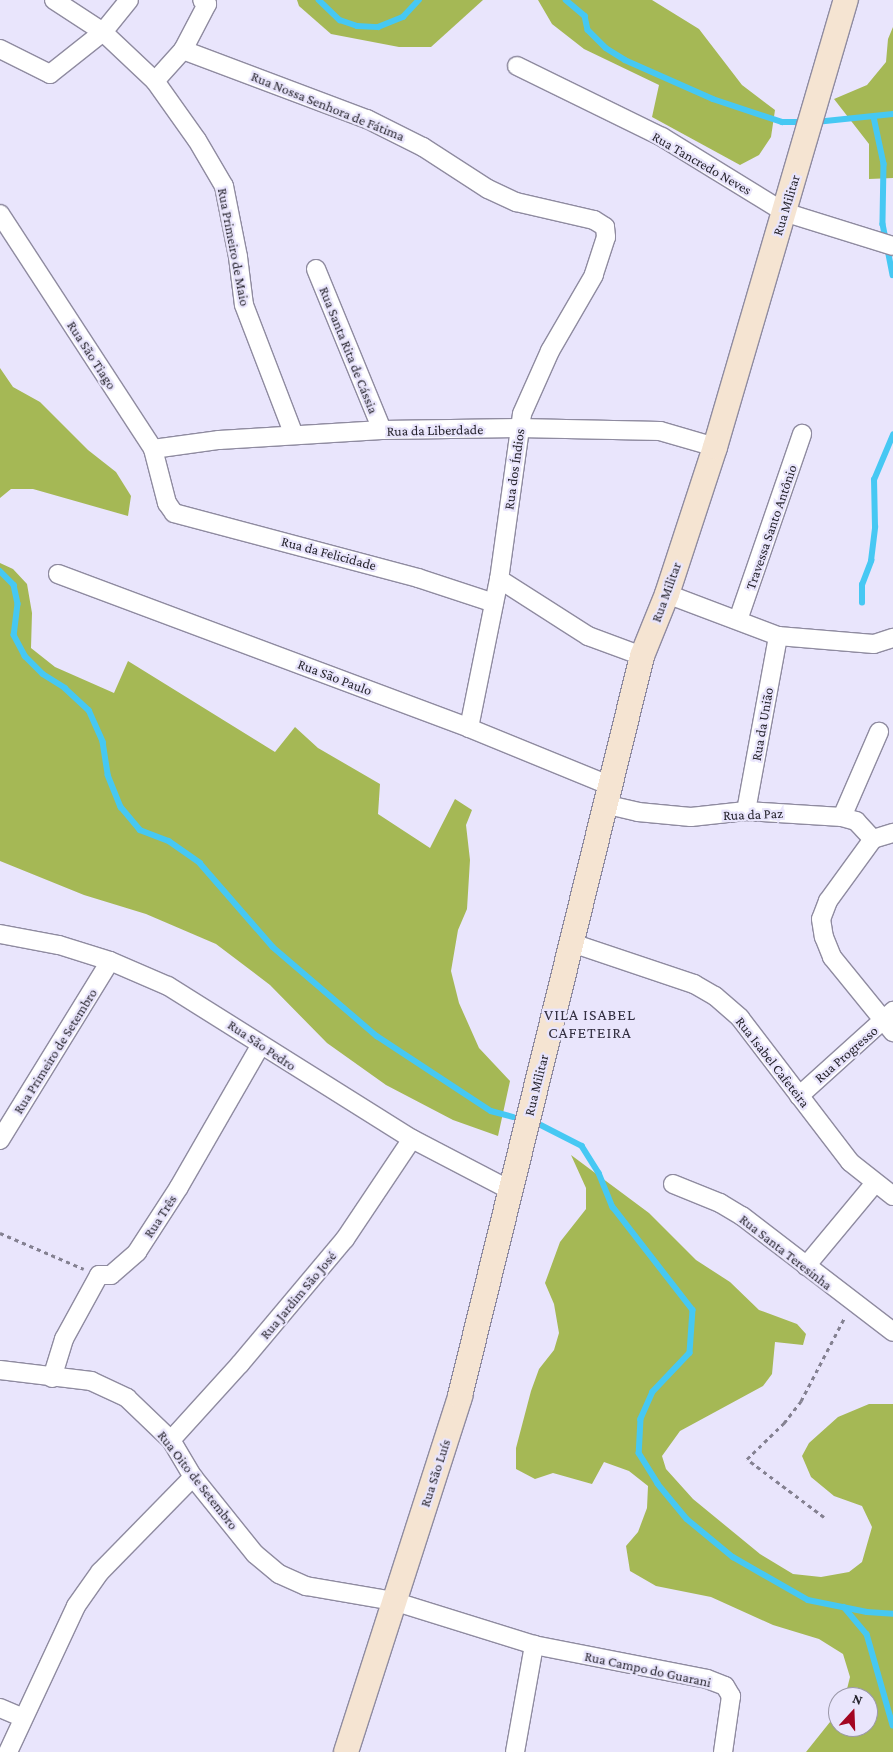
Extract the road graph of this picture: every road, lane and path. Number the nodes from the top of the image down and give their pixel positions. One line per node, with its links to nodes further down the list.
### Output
1 (54, 0): 5 (street, Rua Primeiro de Maio)
2 (129, 0): 5 (street)
3 (202, 0): 7 (street)
4 (846, 0): 10 (street, Rua Militar)
5 (103, 32): 6 (street); 9 (street, Rua Primeiro de Maio)
6 (0, 49)
7 (183, 50): 9 (street); 12 (street, Rua Nossa Senhora de Fátima)
8 (517, 66): 10 (street, Rua Tancredo Neves)
9 (155, 81): 18 (street, Rua Primeiro de Maio)
10 (784, 212): 13 (street, Rua Tancredo Neves); 19 (street, Rua Militar)
11 (0, 214): 20 (street, Rua São Tiago)
12 (605, 226): 15 (street, Rua dos Índios)
13 (893, 246)
14 (316, 269): 16 (street, Rua Santa Rita de Cássia)
15 (519, 428): 16 (street, Rua da Liberdade); 19 (street, Rua da Liberdade); 23 (street, Rua dos Índios)
16 (382, 430): 18 (street, Rua da Liberdade)
17 (802, 434): 26 (street, Travessa Santo Antônio)
18 (294, 435): 20 (street, Rua da Liberdade)
19 (715, 447): 24 (street, Rua Militar)
20 (154, 449): 21 (street, Rua São Tiago)
21 (167, 503): 25 (street, Rua da Felicidade)
22 (58, 574): 30 (street, Rua São Paulo)
23 (499, 579): 25 (street, Rua dos Índios); 29 (street)
24 (667, 594): 26 (street); 29 (street, Rua Militar)
25 (494, 603): 30 (street, Rua dos Índios)
26 (738, 620): 27 (street)
27 (778, 636): 28 (street); 33 (street, Rua da União)
28 (893, 638)
29 (642, 656): 32 (street, Rua Militar)
30 (469, 728): 32 (street, Rua São Paulo)
31 (879, 732): 34 (street)
32 (607, 795): 33 (street, Rua da Paz); 38 (street, Rua Militar)
33 (746, 812): 34 (street, Rua da Paz)
34 (842, 817): 36 (street, Rua da Paz)
35 (893, 833): 36 (street)
36 (873, 839): 40 (street)
37 (0, 934): 39 (street, Rua São Pedro)
38 (572, 943): 42 (street, Rua Isabel Cafeteira); 47 (street, Rua Militar)
39 (110, 961): 41 (street, Rua São Pedro); 44 (street, Rua Primeiro de Setembro)
40 (889, 1022): 42 (street, Rua Progresso)
41 (260, 1046): 43 (street, Rua São Pedro); 51 (street, Rua Três)
42 (799, 1096): 46 (street, Rua Isabel Cafeteira)
43 (412, 1139): 47 (street, Rua São Pedro); 56 (street, Rua Jardim São José)
44 (0, 1140)
45 (673, 1184): 50 (street, Rua Santa Teresinha)
46 (874, 1184): 48 (street, Rua Isabel Cafeteira); 50 (street)
47 (510, 1190): 59 (street, Rua São Luís)
48 (893, 1196)
49 (0, 1233): 51 (path)
50 (806, 1266): 52 (street, Rua Santa Teresinha)
51 (99, 1275): 55 (street)
52 (852, 1303): 53 (street, Rua Santa Teresinha); 58 (path)
53 (893, 1332)
54 (0, 1370): 55 (street, Rua Oito de Setembro)
55 (52, 1378): 56 (street, Rua Oito de Setembro)
56 (171, 1440): 57 (street, Rua Oito de Setembro)
57 (193, 1477): 59 (street, Rua Oito de Setembro); 62 (street)
58 (824, 1517)
59 (393, 1601): 60 (street, Rua Oito de Setembro); 64 (street, Rua São Luís)
60 (534, 1645): 65 (street); 66 (street, Rua Campo do Guarani)
61 (0, 1708): 62 (street)
62 (23, 1718): 63 (street)
63 (8, 1752)
64 (346, 1752)
65 (515, 1752)
66 (723, 1752)

